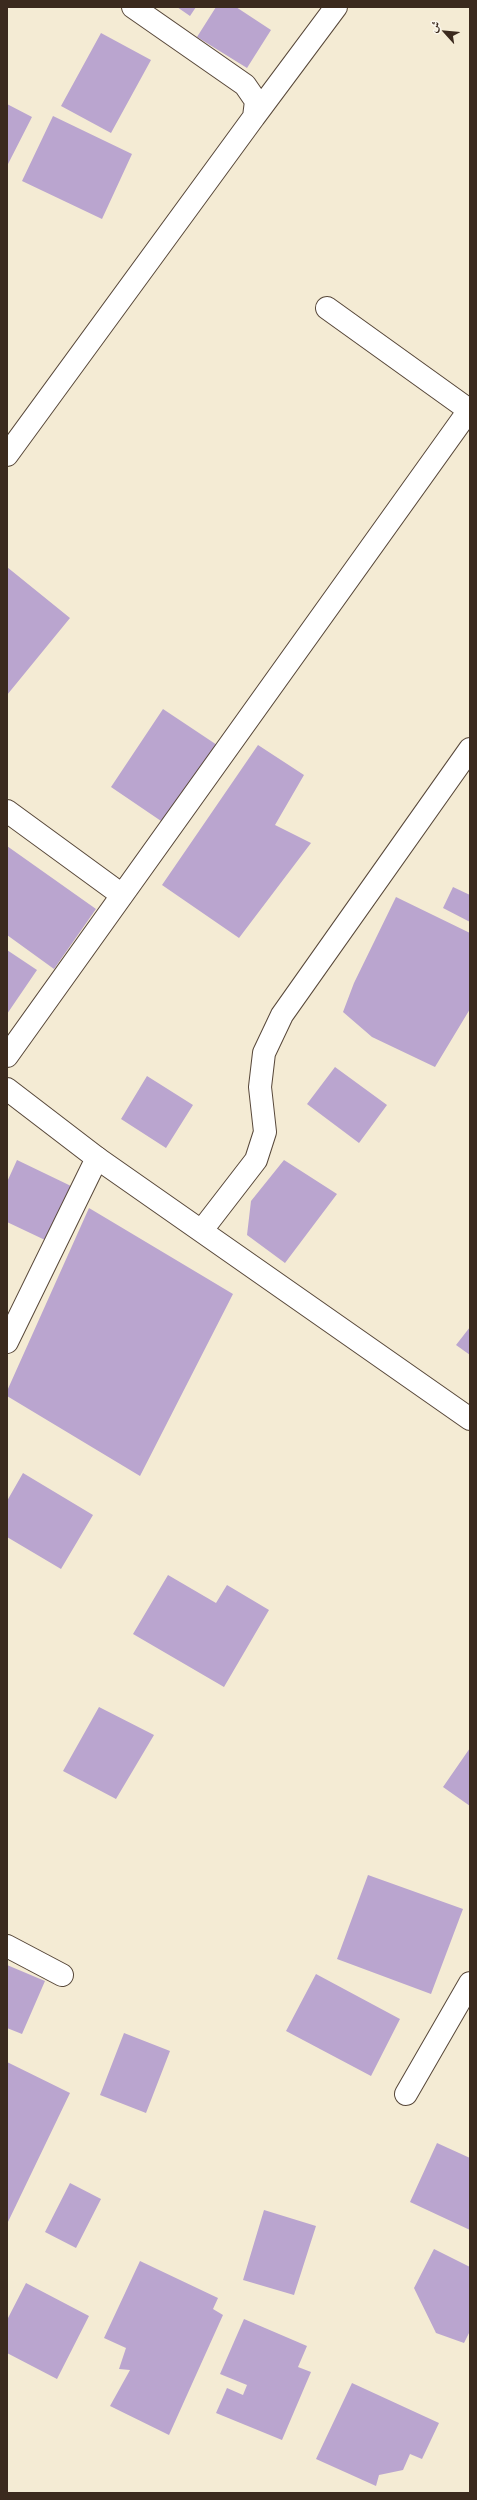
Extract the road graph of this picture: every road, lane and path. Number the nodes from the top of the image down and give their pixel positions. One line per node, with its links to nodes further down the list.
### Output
1 (134, 7): 3 (street)
2 (336, 7): 3 (street)
3 (254, 117): 6 (street)
4 (328, 308): 5 (street)
5 (469, 409): 9 (street)
6 (7, 456)
7 (470, 749): 13 (street)
8 (7, 811): 9 (street)
9 (122, 896): 10 (street)
10 (7, 1056)
11 (7, 1089): 12 (street)
12 (97, 1158): 13 (street); 14 (street)
13 (202, 1230): 15 (street)
14 (7, 1342)
15 (470, 1419)
16 (7, 1946): 17 (street)
17 (62, 1975)
18 (470, 1983): 19 (street)
19 (406, 2094)

